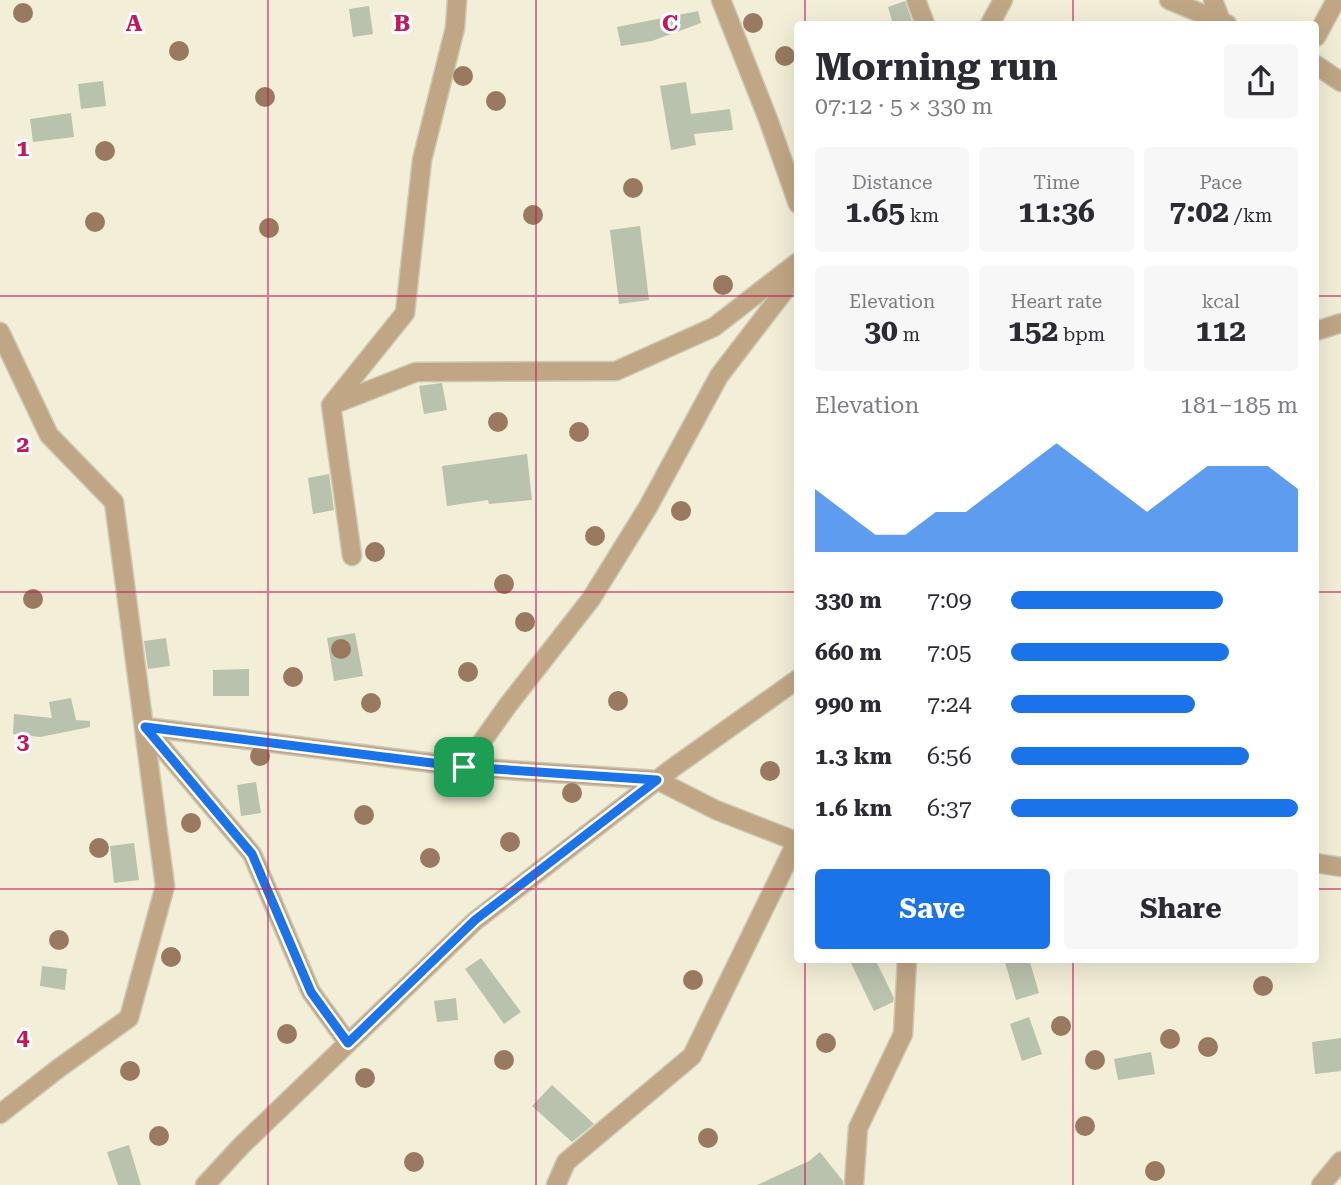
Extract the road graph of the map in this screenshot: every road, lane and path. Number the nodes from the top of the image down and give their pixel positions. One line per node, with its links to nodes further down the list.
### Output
1 (457, 0): 21 (street)
2 (721, 0): 15 (street)
3 (916, 0): 8 (street)
4 (1003, 0): 9 (street)
5 (1170, 0): 10 (street)
6 (1213, 0): 11 (street)
7 (1336, 0): 12 (street)
8 (924, 21)
9 (992, 21)
10 (1216, 21)
11 (1222, 21)
12 (1319, 31)
13 (1319, 67): 14 (street)
14 (1341, 82)
15 (794, 193)
16 (794, 265): 21 (street)
17 (794, 278): 25 (street)
18 (1341, 323): 19 (street)
19 (1319, 330)
20 (0, 332): 24 (street)
21 (331, 405): 22 (street)
22 (352, 556)
23 (794, 682): 26 (street)
24 (145, 727): 25 (street); 32 (street); 33 (street)
25 (464, 767): 26 (street)
26 (657, 780): 27 (street); 32 (street)
27 (794, 839)
28 (794, 849): 36 (street)
29 (1319, 863): 30 (street)
30 (1341, 867)
31 (907, 963): 37 (street)
32 (348, 1043): 35 (street)
33 (0, 1114)
34 (1341, 1161): 38 (street)
35 (205, 1185)
36 (556, 1185)
37 (854, 1185)
38 (1321, 1185)

